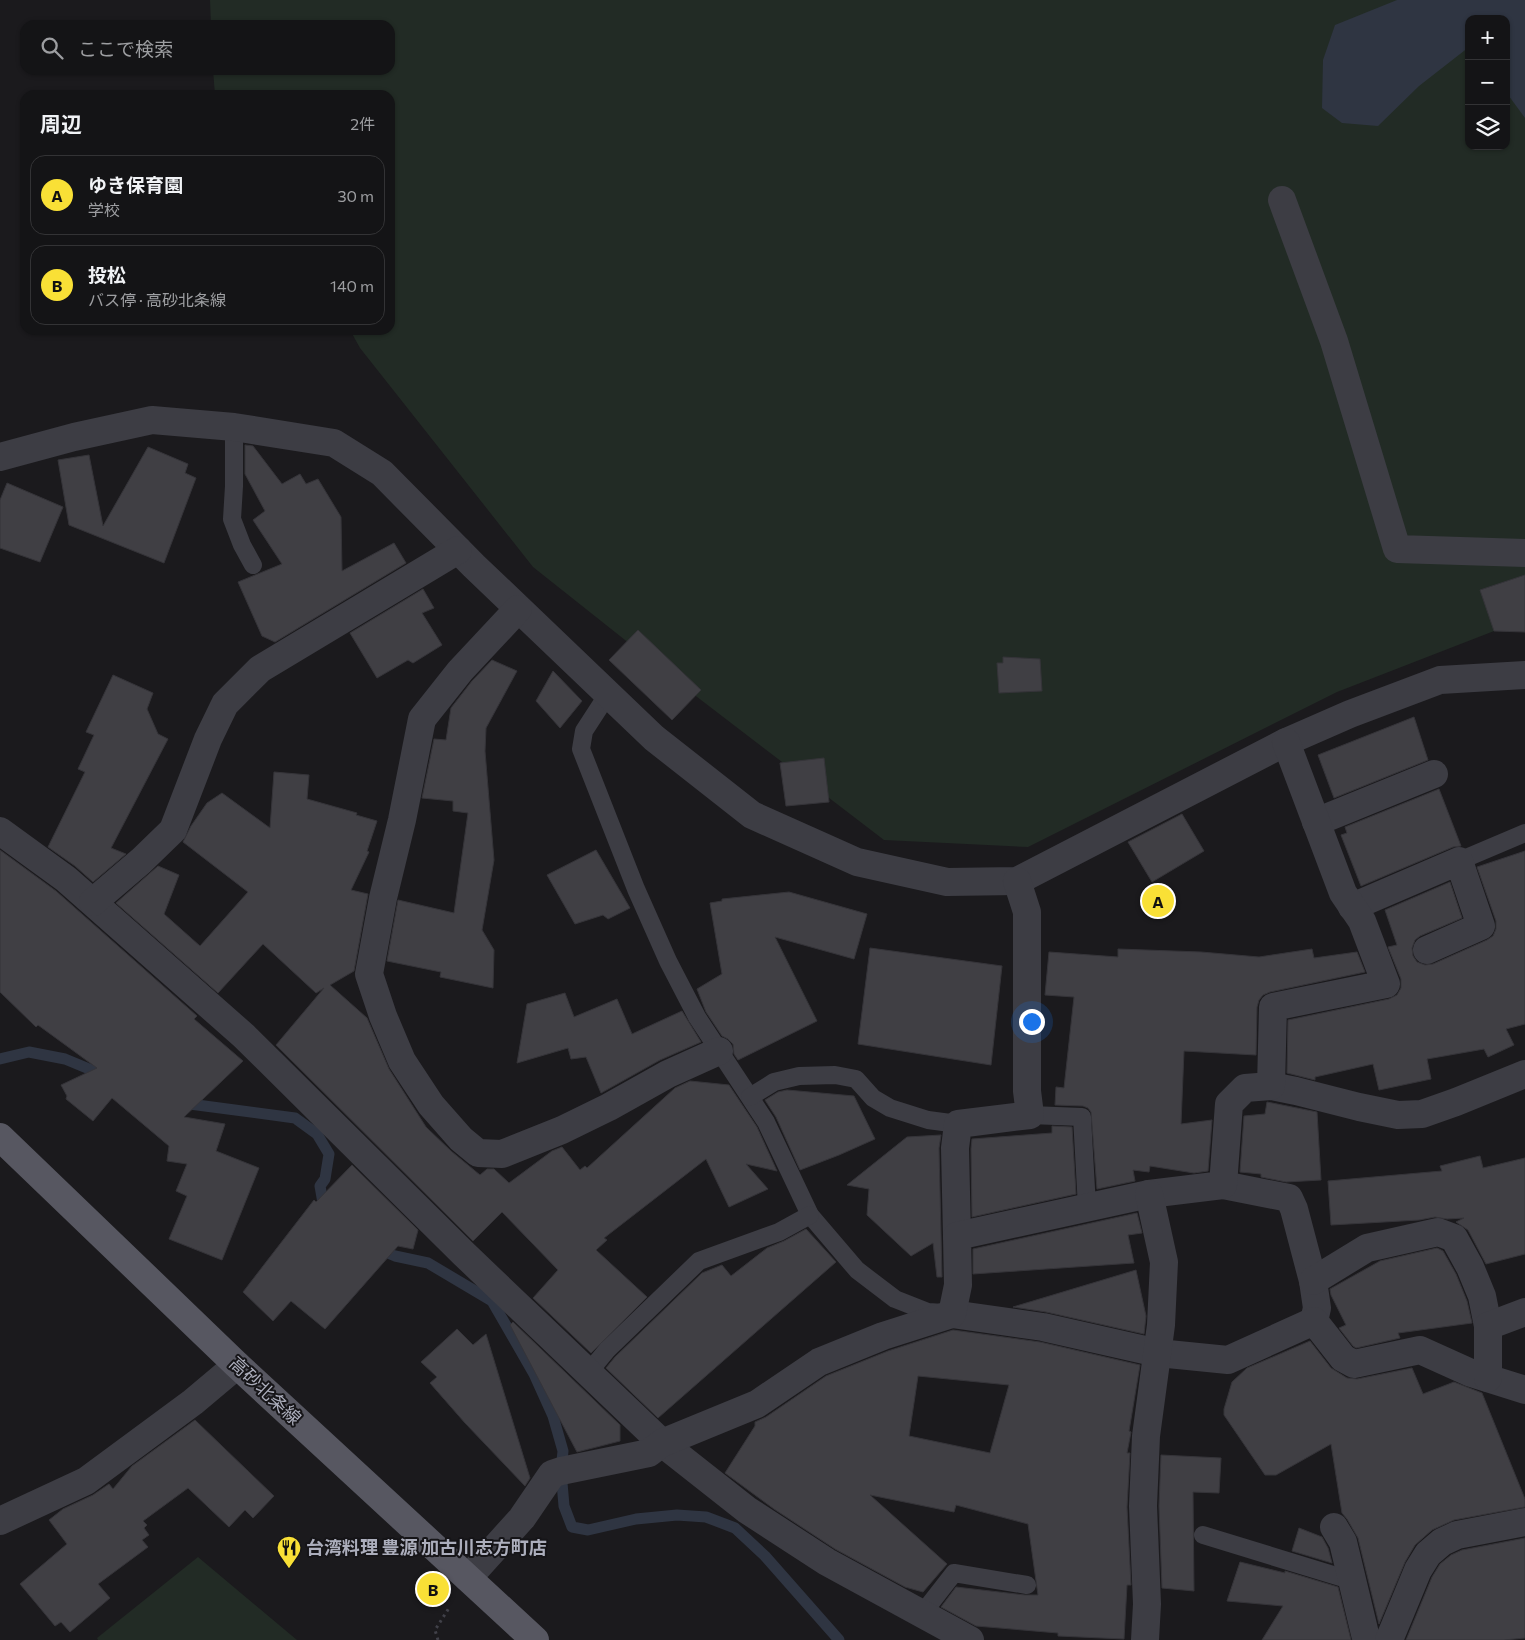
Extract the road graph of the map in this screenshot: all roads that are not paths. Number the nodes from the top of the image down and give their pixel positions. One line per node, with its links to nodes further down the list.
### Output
1 (1282, 200): 5 (street)
2 (234, 427): 3 (street); 4 (street); 6 (lane)
3 (0, 456)
4 (458, 550): 7 (street); 17 (street)
5 (1525, 553)
6 (253, 565)
7 (518, 608): 9 (street); 20 (street)
8 (1525, 675): 10 (street)
9 (608, 694): 16 (street); 20 (lane)
10 (1286, 742): 12 (street); 16 (street)
11 (1434, 774): 12 (street)
12 (1316, 822): 18 (street)
13 (0, 832): 17 (street)
14 (1525, 833): 15 (lane)
15 (1459, 861): 18 (street); 19 (street)
16 (1017, 881): 24 (street)
17 (93, 902): 39 (street)
18 (1352, 907): 22 (street)
19 (1427, 950)
20 (719, 1051): 23 (lane)
21 (1525, 1074): 22 (street)
22 (1271, 1086): 27 (street)
23 (750, 1098): 25 (lane); 30 (lane)
24 (1030, 1115): 25 (street); 29 (lane)
25 (958, 1124): 31 (street)
26 (0, 1137): 38 (main road, 高砂北条線)
27 (1222, 1185): 28 (street); 32 (street)
28 (1149, 1194): 29 (street); 37 (street)
29 (1087, 1207): 31 (street)
30 (810, 1216): 34 (lane); 39 (lane)
31 (957, 1236): 34 (street)
32 (1313, 1281): 35 (street); 36 (street)
33 (1525, 1312): 36 (street)
34 (952, 1314): 37 (street); 42 (street)
35 (1314, 1321): 37 (street); 40 (street)
36 (1488, 1326): 40 (street)
37 (1158, 1353): 53 (street)
38 (237, 1365): 43 (street); 47 (main road, 高砂北条線)
39 (588, 1373): 42 (street)
40 (1488, 1378): 41 (street)
41 (1525, 1390)
42 (662, 1443): 47 (street); 50 (street)
43 (0, 1521)
44 (1525, 1522): 55 (street)
45 (1334, 1527): 48 (street)
46 (1203, 1535): 48 (lane)
47 (468, 1578): 51 (main road, 高砂北条線)
48 (1353, 1582): 54 (street)
49 (1027, 1585): 50 (lane)
50 (922, 1614): 52 (street)
51 (536, 1640)
52 (970, 1640)
53 (1145, 1640)
54 (1368, 1640)
55 (1389, 1640)

